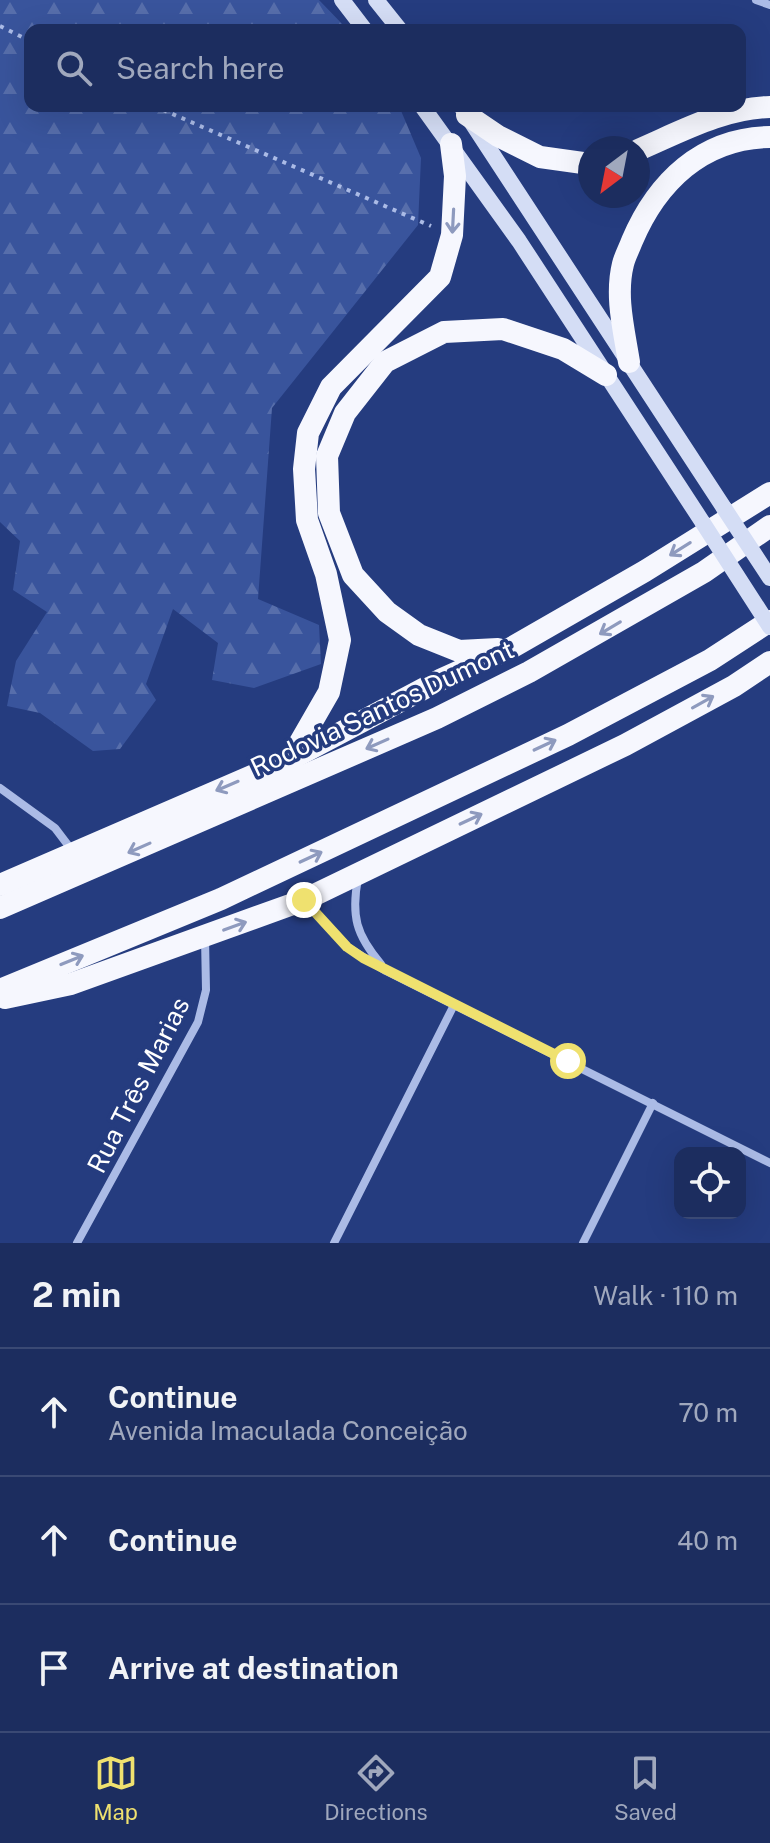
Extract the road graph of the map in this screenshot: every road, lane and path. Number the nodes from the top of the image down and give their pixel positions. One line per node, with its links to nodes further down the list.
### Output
1 (342, 0): 5 (main road)
2 (376, 0): 6 (main road)
3 (756, 0): 4 (street)
4 (770, 5)
5 (360, 24)
6 (395, 24)
7 (0, 26): 8 (path)
8 (24, 38)
9 (770, 107): 10 (highway)
10 (746, 110)
11 (168, 112): 20 (path)
12 (427, 112): 17 (main road)
13 (465, 112): 21 (main road)
14 (467, 112): 19 (highway)
15 (736, 112): 18 (highway)
16 (770, 137): 21 (highway)
17 (451, 144): 20 (highway, one-way to 20); 22 (main road)
18 (650, 145)
19 (578, 162)
20 (452, 235): 29 (highway)
21 (629, 362): 25 (main road, bridge)
22 (606, 375): 26 (main road, bridge); 27 (highway)
23 (770, 493): 27 (highway, one-way to 27)
24 (770, 526): 35 (highway, Rodovia Santos Dumont, one-way to 35)
25 (770, 578)
26 (770, 624): 38 (highway, one-way to 26)
27 (511, 648): 29 (highway)
28 (770, 662): 32 (highway, one-way to 28)
29 (291, 759): 31 (highway, one-way to 31)
30 (0, 788): 31 (street)
31 (74, 853): 33 (highway)
32 (359, 872): 34 (highway); 37 (street)
33 (0, 885)
34 (304, 900): 36 (highway, one-way to 34); 37 (street)
35 (0, 908)
36 (205, 937): 39 (highway); 43 (street, Rua Três Marias)
37 (386, 971): 40 (street)
38 (0, 990)
39 (0, 998)
40 (454, 1005): 41 (street); 44 (street)
41 (653, 1103): 42 (street); 45 (street)
42 (770, 1163)
43 (77, 1243)
44 (334, 1243)
45 (583, 1243)

